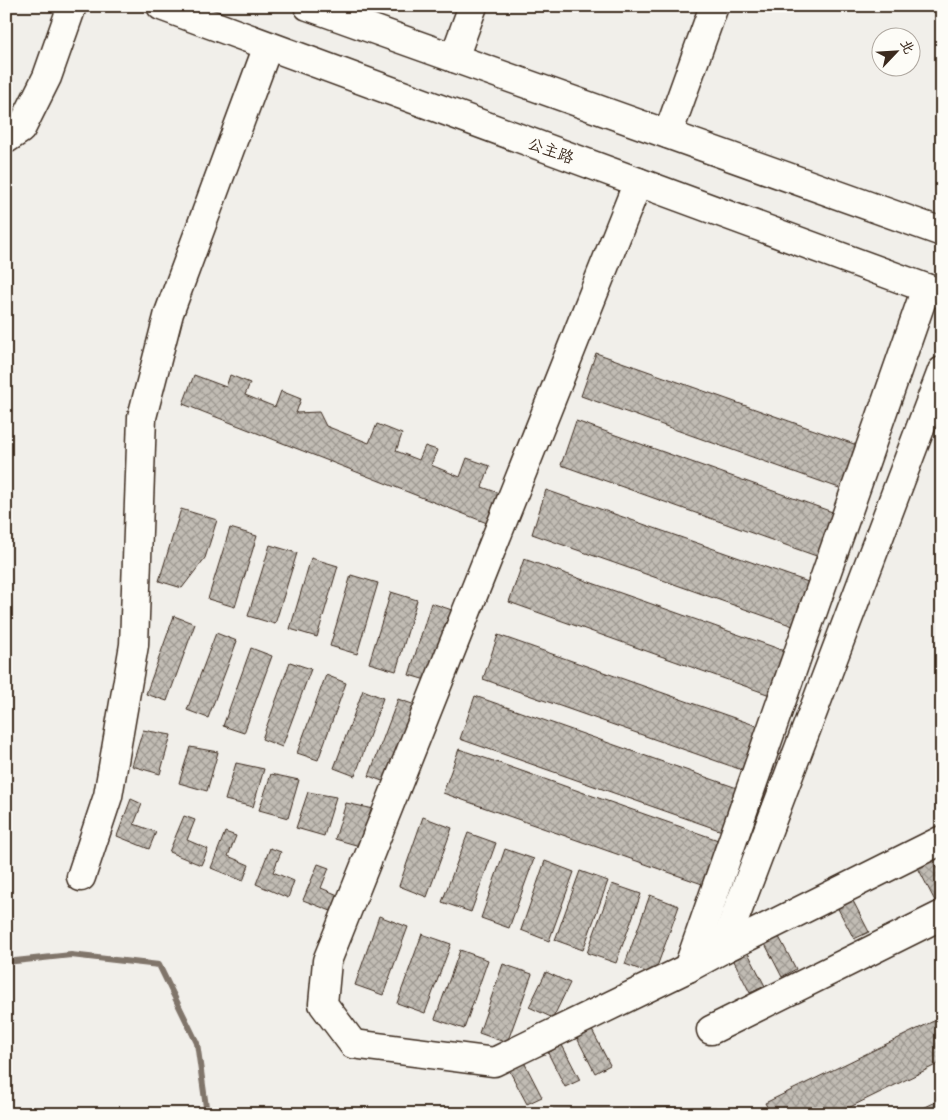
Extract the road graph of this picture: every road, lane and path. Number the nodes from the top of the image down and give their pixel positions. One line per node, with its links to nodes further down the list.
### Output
1 (72, 6): 9 (street)
2 (161, 6): 6 (street, 公主路)
3 (308, 6): 7 (street)
4 (473, 6): 7 (street)
5 (714, 6): 8 (street)
6 (268, 46): 10 (street, 公主路); 15 (street)
7 (454, 58): 8 (street)
8 (668, 134): 11 (street)
9 (6, 139)
10 (638, 182): 12 (street, 公主路); 18 (street)
11 (942, 232)
12 (934, 291): 18 (street)
13 (942, 371): 17 (street)
14 (942, 840): 17 (street)
15 (81, 878)
16 (942, 915): 19 (street)
17 (722, 949): 18 (street)
18 (688, 968)
19 (711, 1030)

